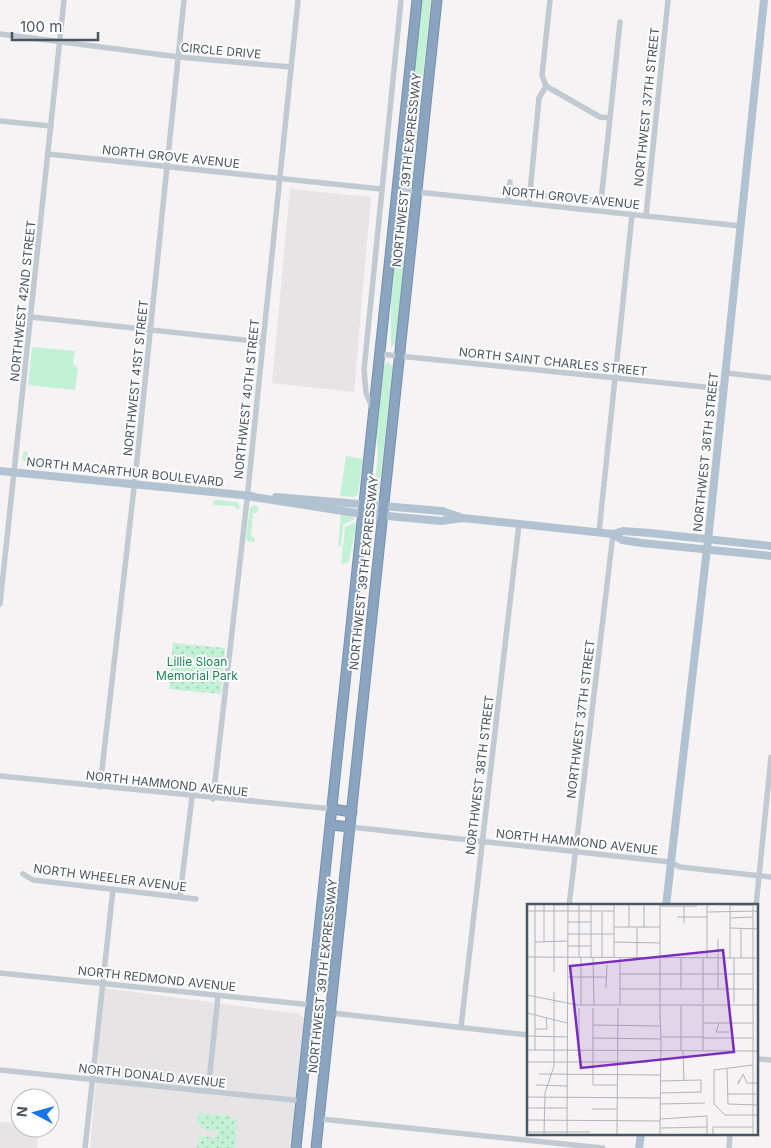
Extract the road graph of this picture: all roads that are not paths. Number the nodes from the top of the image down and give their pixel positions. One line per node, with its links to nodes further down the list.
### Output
1 (64, 0): 12 (street, NORTHWEST 42ND STREET)
2 (184, 0): 13 (street, NORTHWEST 41ST STREET)
3 (298, 0): 14 (street, NORTHWEST 40TH STREET)
4 (401, 0): 23 (street, NORTHWEST 39TH EXPRESSWAY)
5 (417, 0): 24 (highway, NORTHWEST 39TH EXPRESSWAY)
6 (437, 0): 25 (highway, NORTHWEST 39TH EXPRESSWAY)
7 (550, 0): 15 (street)
8 (668, 0): 32 (street, NORTHWEST 37TH STREET)
9 (764, 0): 33 (main road, NORTHWEST 36TH STREET)
10 (620, 22): 16 (street)
11 (0, 34): 12 (street, CIRCLE DRIVE)
12 (59, 41): 13 (street, CIRCLE DRIVE); 18 (street, NORTHWEST 42ND STREET)
13 (179, 57): 14 (street, CIRCLE DRIVE); 20 (street, NORTHWEST 41ST STREET)
14 (291, 67): 21 (street, NORTHWEST 40TH STREET)
15 (546, 86): 16 (street); 26 (street)
16 (610, 118): 28 (street)
17 (0, 121): 18 (street)
18 (50, 126): 19 (street, NORTHWEST 42ND STREET)
19 (48, 154): 20 (street, NORTH GROVE AVENUE); 34 (street, NORTHWEST 42ND STREET)
20 (167, 167): 21 (street, NORTH GROVE AVENUE); 35 (street, NORTHWEST 41ST STREET)
21 (280, 178): 23 (street, NORTH GROVE AVENUE); 36 (street, NORTHWEST 40TH STREET)
22 (510, 182): 27 (street)
23 (381, 189): 43 (street, NORTHWEST 39TH EXPRESSWAY)
24 (398, 190): 25 (street, NORTH GROVE AVENUE); 37 (highway, NORTHWEST 39TH EXPRESSWAY)
25 (417, 192): 27 (street, NORTH GROVE AVENUE); 38 (highway, NORTHWEST 39TH EXPRESSWAY)
26 (530, 194): 28 (street); 29 (street)
27 (508, 201): 29 (street, NORTH GROVE AVENUE)
28 (601, 201): 30 (street)
29 (529, 203): 30 (street, NORTH GROVE AVENUE)
30 (600, 211): 31 (street, NORTH GROVE AVENUE)
31 (632, 215): 32 (street, NORTH GROVE AVENUE); 40 (street)
32 (646, 216): 33 (street, NORTH GROVE AVENUE)
33 (741, 226): 39 (main road, NORTHWEST 36TH STREET)
34 (31, 317): 35 (street); 45 (street, NORTHWEST 42ND STREET)
35 (151, 329): 36 (street); 46 (street, NORTHWEST 41ST STREET)
36 (263, 342): 47 (street, NORTHWEST 40TH STREET)
37 (379, 354): 38 (street, NORTH SAINT CHARLES STREET); 43 (highway, NORTHWEST 39TH EXPRESSWAY)
38 (399, 356): 40 (street, NORTH SAINT CHARLES STREET); 49 (highway, NORTHWEST 39TH EXPRESSWAY)
39 (726, 373): 41 (street); 42 (main road, NORTHWEST 36TH STREET)
40 (616, 378): 42 (street, NORTH SAINT CHARLES STREET); 54 (street)
41 (771, 378)
42 (724, 389): 56 (main road, NORTHWEST 36TH STREET)
43 (374, 410): 48 (highway, NORTHWEST 39TH EXPRESSWAY)
44 (0, 471): 45 (main road, NORTH MACARTHUR BOULEVARD)
45 (14, 472): 46 (main road, NORTH MACARTHUR BOULEVARD); 60 (street, NORTHWEST 42ND STREET)
46 (134, 485): 47 (main road, NORTH MACARTHUR BOULEVARD); 63 (street, NORTHWEST 41ST STREET)
47 (247, 496): 48 (main road, NORTH MACARTHUR BOULEVARD); 50 (main road, NORTH MACARTHUR BOULEVARD); 65 (street, NORTHWEST 40TH STREET)
48 (364, 503): 49 (main road, NORTH MACARTHUR BOULEVARD); 50 (highway, NORTHWEST 39TH EXPRESSWAY)
49 (384, 504): 51 (highway, NORTHWEST 39TH EXPRESSWAY); 52 (main road, NORTH MACARTHUR BOULEVARD)
50 (363, 513): 51 (main road, NORTH MACARTHUR BOULEVARD); 66 (highway, NORTHWEST 39TH EXPRESSWAY)
51 (383, 515): 52 (main road, NORTH MACARTHUR BOULEVARD); 67 (highway, NORTHWEST 39TH EXPRESSWAY)
52 (463, 518): 53 (main road, NORTH MACARTHUR BOULEVARD)
53 (519, 524): 54 (main road, NORTH MACARTHUR BOULEVARD); 70 (street, NORTHWEST 38TH STREET)
54 (600, 532): 55 (main road, NORTH MACARTHUR BOULEVARD)
55 (613, 534): 56 (main road, NORTH MACARTHUR BOULEVARD); 58 (main road, NORTH MACARTHUR BOULEVARD); 71 (street, NORTHWEST 37TH STREET)
56 (708, 538): 57 (main road, NORTH MACARTHUR BOULEVARD); 58 (main road, NORTHWEST 36TH STREET)
57 (771, 546)
58 (707, 550): 59 (main road, NORTH MACARTHUR BOULEVARD); 72 (main road, NORTHWEST 36TH STREET)
59 (771, 556)
60 (0, 604)
61 (771, 757): 74 (street)
62 (0, 776): 63 (street, NORTH HAMMOND AVENUE)
63 (100, 787): 64 (street, NORTH HAMMOND AVENUE)
64 (192, 797): 65 (street, NORTH HAMMOND AVENUE); 77 (street)
65 (213, 799): 66 (street, NORTH HAMMOND AVENUE)
66 (333, 809): 67 (highway); 68 (highway, NORTHWEST 39TH EXPRESSWAY)
67 (352, 812): 69 (highway, NORTHWEST 39TH EXPRESSWAY)
68 (331, 825): 69 (highway); 82 (highway, NORTHWEST 39TH EXPRESSWAY)
69 (350, 828): 70 (street, NORTH HAMMOND AVENUE); 83 (highway, NORTHWEST 39TH EXPRESSWAY)
70 (482, 842): 71 (street, NORTH HAMMOND AVENUE); 89 (street, NORTHWEST 38TH STREET)
71 (576, 852): 72 (street, NORTH HAMMOND AVENUE); 79 (street, NORTHWEST 37TH STREET)
72 (670, 862): 74 (street, NORTH HAMMOND AVENUE); 80 (main road, NORTHWEST 36TH STREET)
73 (23, 874): 76 (street, NORTH WHEELER AVENUE)
74 (759, 875): 75 (street, NORTH HAMMOND AVENUE); 81 (street)
75 (771, 877)
76 (113, 889): 77 (street, NORTH WHEELER AVENUE); 85 (street)
77 (180, 896): 78 (street, NORTH WHEELER AVENUE)
78 (196, 899)
79 (569, 904)
80 (666, 904)
81 (756, 904)
82 (322, 912): 83 (highway); 87 (highway, NORTHWEST 39TH EXPRESSWAY)
83 (341, 914): 88 (highway, NORTHWEST 39TH EXPRESSWAY)
84 (0, 974): 85 (street, NORTH REDMOND AVENUE)
85 (103, 984): 86 (street, NORTH REDMOND AVENUE); 94 (street)
86 (218, 996): 87 (street, NORTH REDMOND AVENUE); 95 (street)
87 (312, 1005): 88 (highway); 96 (highway, NORTHWEST 39TH EXPRESSWAY)
88 (332, 1013): 89 (street); 97 (highway, NORTHWEST 39TH EXPRESSWAY)
89 (461, 1027): 90 (street)
90 (527, 1035)
91 (758, 1059): 92 (street)
92 (771, 1060)
93 (0, 1070): 94 (street, NORTH DONALD AVENUE)
94 (92, 1079): 95 (street, NORTH DONALD AVENUE); 98 (street)
95 (208, 1091): 96 (street, NORTH DONALD AVENUE)
96 (303, 1101): 99 (highway, NORTHWEST 39TH EXPRESSWAY)
97 (321, 1118): 100 (highway, NORTHWEST 39TH EXPRESSWAY); 101 (street)
98 (85, 1148)
99 (296, 1148)
100 (316, 1148)
101 (603, 1148)

